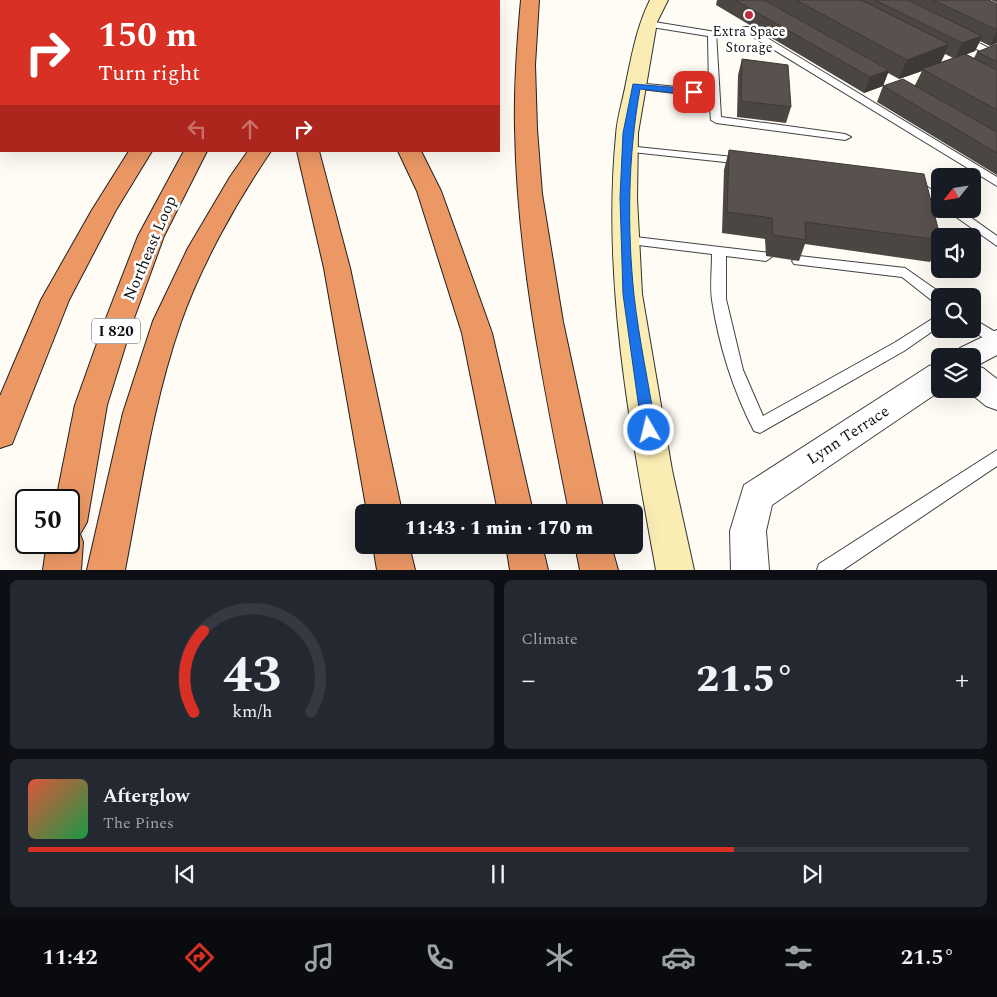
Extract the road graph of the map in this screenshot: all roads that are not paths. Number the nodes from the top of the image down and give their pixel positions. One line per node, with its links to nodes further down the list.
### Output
1 (530, 0): 40 (highway)
2 (653, 12): 6 (main road); 7 (lane)
3 (746, 29): 9 (lane)
4 (953, 34): 5 (lane)
5 (978, 61)
6 (636, 86): 7 (lane); 11 (main road)
7 (714, 94): 10 (lane)
8 (883, 95): 9 (lane)
9 (865, 102): 19 (lane)
10 (845, 137)
11 (627, 149): 17 (lane); 22 (main road)
12 (140, 152): 35 (highway)
13 (195, 152): 37 (highway, Northeast Loop / I 820)
14 (259, 152): 46 (highway)
15 (308, 152): 39 (highway)
16 (410, 152): 38 (highway)
17 (754, 162)
18 (900, 178): 20 (lane)
19 (997, 182)
20 (931, 194)
21 (964, 218): 23 (lane)
22 (626, 240): 24 (lane); 50 (main road)
23 (997, 242)
24 (719, 251): 25 (lane); 28 (lane)
25 (766, 256)
26 (799, 261): 27 (lane)
27 (931, 292)
28 (931, 325)
29 (981, 329): 30 (lane)
30 (997, 341): 31 (street)
31 (981, 350)
32 (931, 381): 51 (street, Lynn Terrace)
33 (981, 384): 34 (street)
34 (997, 396)
35 (0, 434)
36 (997, 457): 52 (lane)
37 (75, 489)
38 (513, 498)
39 (383, 504)
40 (585, 504)
41 (64, 554): 45 (highway)
42 (393, 554): 47 (highway)
43 (526, 554): 48 (highway)
44 (596, 554): 49 (highway)
45 (62, 570)
46 (106, 570)
47 (396, 570)
48 (529, 570)
49 (599, 570)
50 (675, 570)
51 (750, 570)
52 (826, 570)

